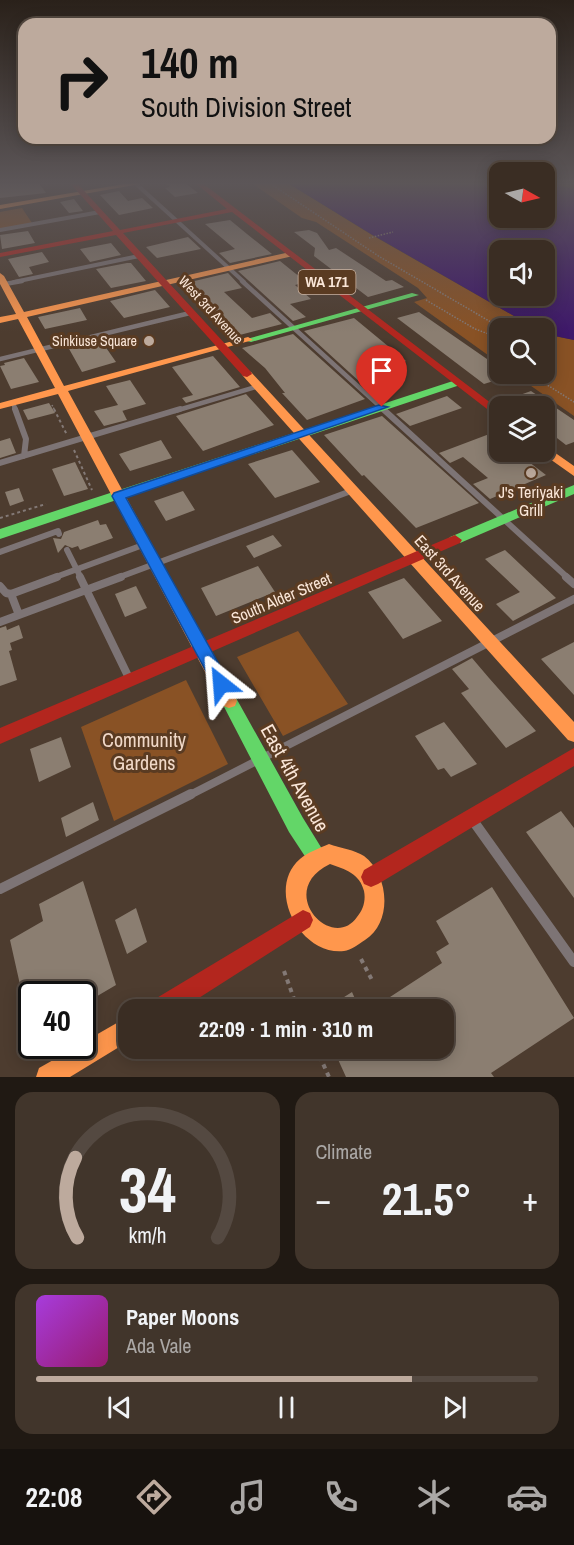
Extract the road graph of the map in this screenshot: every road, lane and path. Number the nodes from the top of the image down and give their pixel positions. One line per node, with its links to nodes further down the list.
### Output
1 (118, 232): 9 (main road)
2 (119, 232): 10 (main road, West 3rd Avenue)
3 (189, 232): 11 (lane)
4 (262, 232): 8 (main road, WA 171)
5 (342, 232): 19 (path)
6 (392, 232): 7 (path)
7 (369, 238)
8 (290, 254): 11 (main road); 15 (main road, WA 171)
9 (0, 255)
10 (139, 256): 12 (lane); 13 (main road, West 3rd Avenue)
11 (228, 268): 13 (main road); 20 (lane)
12 (2, 280): 17 (main road, East 4th Avenue)
13 (163, 283): 16 (main road, West 3rd Avenue); 17 (main road)
14 (420, 298): 15 (main road); 21 (path)
15 (362, 310): 20 (main road); 25 (main road, WA 171)
16 (190, 313): 22 (main road, West 3rd Avenue); 23 (lane)
17 (21, 315): 18 (main road); 23 (main road, East 4th Avenue)
18 (0, 320)
19 (489, 321)
20 (294, 328): 22 (main road); 32 (lane)
21 (489, 334)
22 (223, 347): 27 (main road, West 3rd Avenue); 28 (main road)
23 (39, 350): 24 (lane); 28 (main road, East 4th Avenue)
24 (0, 359)
25 (456, 383): 32 (main road); 33 (main road, WA 171)
26 (546, 384): 30 (path)
27 (259, 386): 34 (main road, West 3rd Avenue); 35 (lane)
28 (61, 390): 31 (main road); 35 (main road, East 4th Avenue)
29 (50, 401): 36 (path)
30 (574, 402)
31 (6, 405): 37 (lane)
32 (382, 407): 34 (main road); 47 (lane)
33 (489, 408)
34 (302, 434): 42 (main road, East 3rd Avenue); 44 (main road)
35 (87, 438): 36 (lane); 44 (main road, East 4th Avenue)
36 (71, 443): 37 (lane); 43 (path)
37 (24, 456): 39 (lane)
38 (555, 457): 40 (main road)
39 (0, 463)
40 (574, 471)
41 (574, 489): 47 (main road, South Alder Street)
42 (353, 490): 53 (main road, East 3rd Avenue); 54 (lane)
43 (83, 492)
44 (118, 496): 48 (main road); 50 (main road, East 4th Avenue)
45 (52, 502): 46 (path)
46 (0, 518)
47 (504, 520): 53 (main road, South Alder Street); 56 (lane)
48 (0, 534)
49 (59, 534): 52 (lane)
50 (145, 544): 54 (main road, East 4th Avenue); 55 (lane)
51 (67, 550): 55 (lane)
52 (0, 552)
53 (415, 558): 63 (main road, East 3rd Avenue); 64 (main road, South Alder Street)
54 (157, 564): 58 (lane); 64 (main road, East 4th Avenue)
55 (77, 569): 58 (lane); 59 (lane)
56 (574, 584)
57 (0, 586): 59 (lane)
58 (87, 590): 61 (lane); 65 (lane)
59 (11, 594): 61 (lane)
60 (574, 599): 63 (lane)
61 (19, 615): 62 (lane)
62 (0, 622)
63 (490, 641): 66 (main road, East 3rd Avenue); 69 (lane)
64 (202, 649): 65 (main road, South Alder Street); 69 (main road, East 4th Avenue)
65 (130, 681): 67 (main road, South Alder Street)
66 (574, 734)
67 (0, 736)
68 (574, 756): 70 (main road)
69 (262, 759): 71 (main road, East 4th Avenue); 73 (lane)
70 (471, 818): 72 (main road); 76 (lane)
71 (317, 857): 72 (main road); 74 (main road)
72 (370, 877): 74 (main road)
73 (0, 889)
74 (303, 920): 79 (main road)
75 (357, 951): 78 (path)
76 (574, 962)
77 (284, 971): 80 (path)
78 (373, 982)
79 (176, 999)
80 (294, 999)
81 (118, 1035): 83 (main road)
82 (321, 1059): 84 (path)
83 (48, 1077)
84 (329, 1077)

